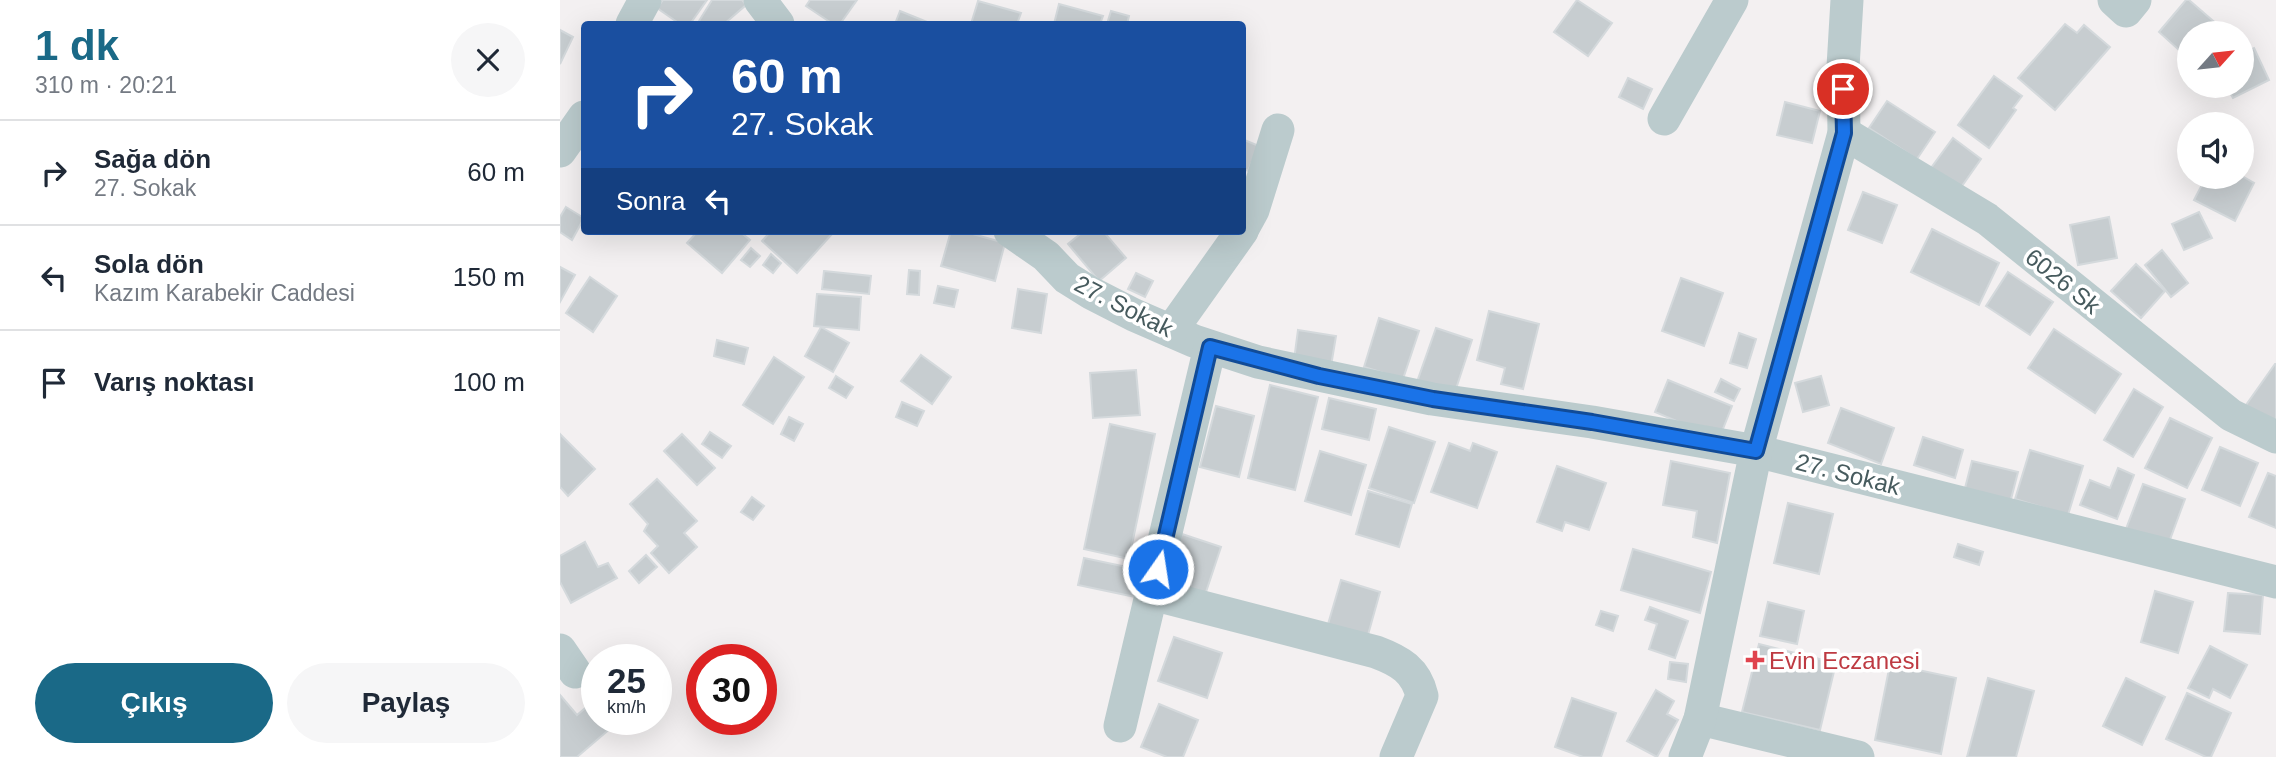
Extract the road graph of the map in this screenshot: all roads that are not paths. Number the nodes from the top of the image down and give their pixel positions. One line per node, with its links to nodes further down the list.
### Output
1 (645, 0): 7 (street)
2 (760, 0): 8 (street)
3 (1732, 0): 9 (street)
4 (1847, 0): 12 (street)
5 (2115, 0): 6 (street)
6 (2135, 0)
7 (634, 21)
8 (776, 21)
9 (1664, 120)
10 (581, 121): 13 (street)
11 (1278, 130): 14 (street)
12 (1844, 133): 19 (street, 6026 Sk); 20 (street)
13 (560, 151)
14 (1246, 223)
15 (1018, 235): 17 (street, 27. Sokak)
16 (1239, 235): 17 (street)
17 (1171, 331): 18 (street, 27. Sokak)
18 (1210, 347): 20 (street, 27. Sokak); 22 (street)
19 (2276, 437)
20 (1756, 451): 21 (street, 27. Sokak); 23 (street)
21 (2276, 582)
22 (1152, 594): 24 (street); 25 (street)
23 (1700, 719): 26 (street); 27 (street)
24 (1121, 726)
25 (1396, 757)
26 (1685, 757)
27 (1858, 757)

